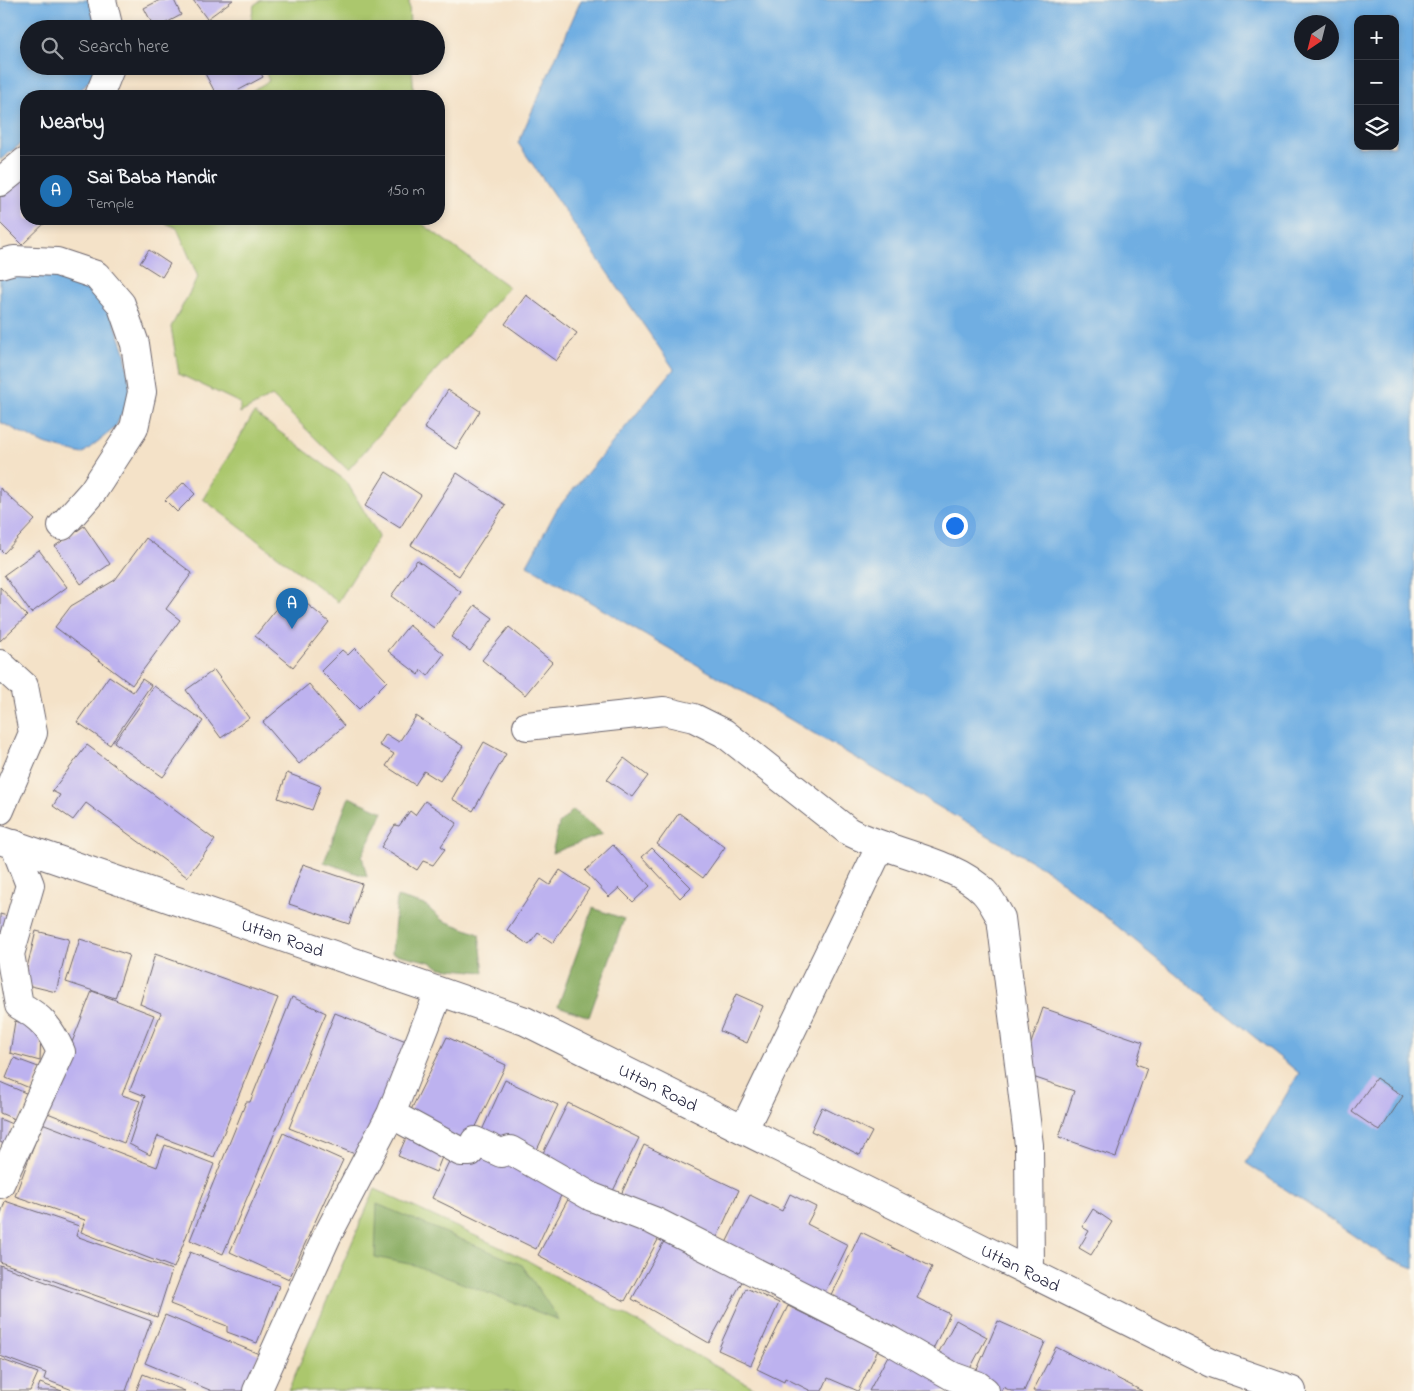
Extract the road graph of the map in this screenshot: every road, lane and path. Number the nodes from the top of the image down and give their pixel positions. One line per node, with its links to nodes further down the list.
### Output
1 (102, 0): 2 (street)
2 (107, 20)
3 (107, 75): 4 (street)
4 (101, 90)
5 (20, 167): 6 (street)
6 (0, 182)
7 (0, 264): 8 (street)
8 (62, 526)
9 (0, 664): 11 (street)
10 (528, 726): 13 (street)
11 (0, 810)
12 (7, 842): 14 (street, Uttan Road); 17 (street)
13 (881, 846): 16 (street); 18 (street)
14 (439, 992): 15 (street); 16 (street, Uttan Road)
15 (391, 1114): 19 (street); 20 (street)
16 (744, 1129): 18 (street, Uttan Road)
17 (0, 1184)
18 (1030, 1272): 21 (street, Uttan Road)
19 (257, 1391)
20 (985, 1391)
21 (1292, 1391)

